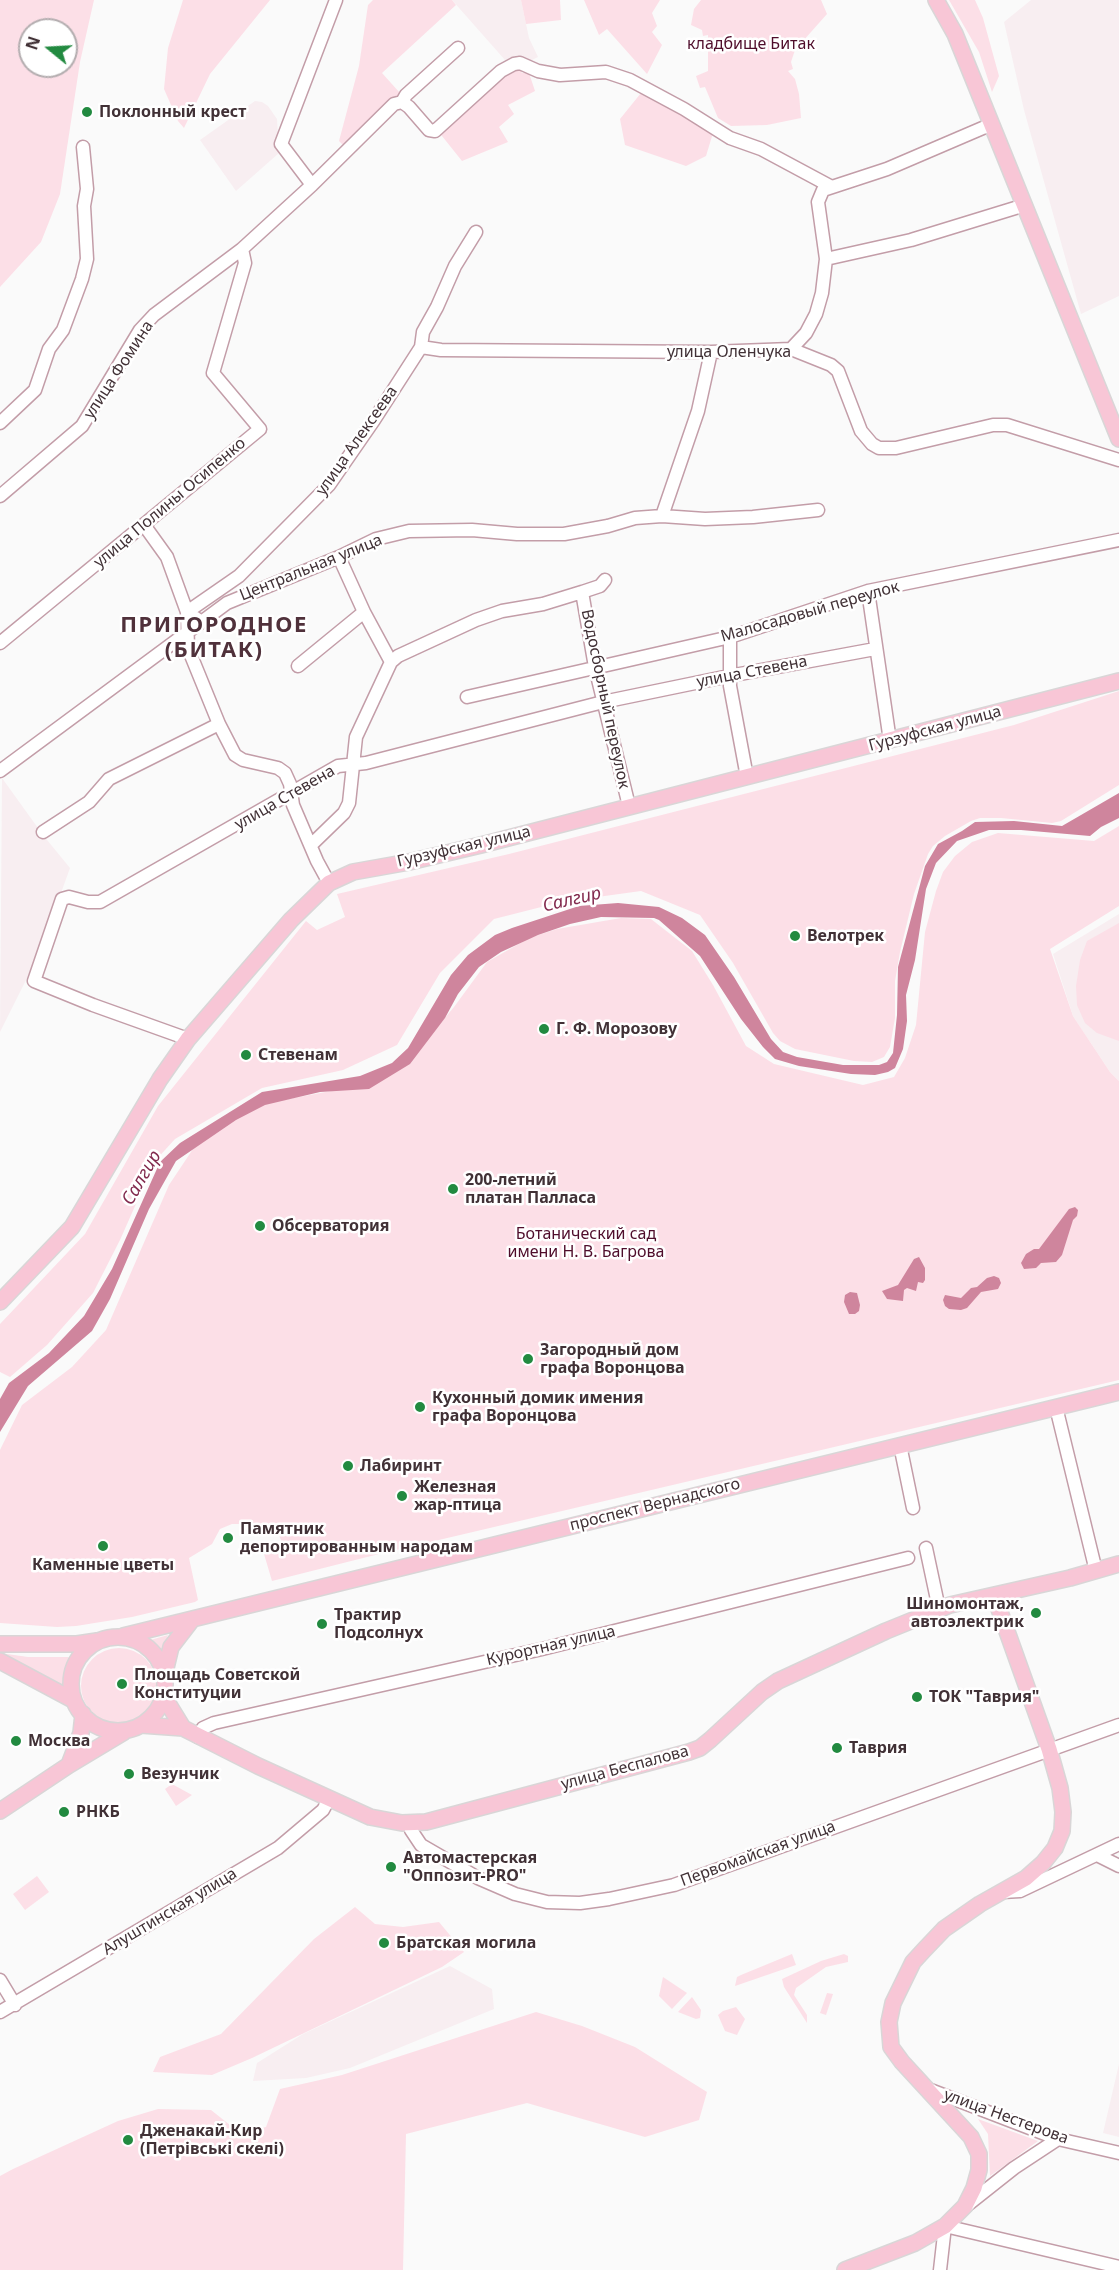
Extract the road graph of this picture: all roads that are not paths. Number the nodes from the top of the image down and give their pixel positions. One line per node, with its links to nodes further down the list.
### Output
1 (336, 0): 7 (street)
2 (936, 0): 5 (main road)
3 (458, 48): 4 (street)
4 (402, 102): 7 (street); 8 (street)
5 (992, 124): 8 (street); 9 (main road)
6 (83, 147): 16 (street)
7 (312, 185): 11 (street)
8 (830, 186): 12 (street)
9 (1025, 205): 12 (street); 17 (main road)
10 (476, 232): 13 (street, улица Алексеева)
11 (242, 249): 19 (street, улица Фомина); 22 (street, улица Полины Осипенко)
12 (826, 259): 14 (street)
13 (421, 347): 15 (street, улица Оленчука); 28 (street, улица Алексеева)
14 (791, 349): 15 (street, улица Оленчука); 18 (street, улица Оленчука)
15 (711, 352): 21 (street)
16 (0, 423)
17 (1119, 439)
18 (1119, 460)
19 (0, 496)
20 (818, 510): 21 (street, Центральная улица)
21 (662, 516): 24 (street, Центральная улица)
22 (144, 525): 28 (street); 34 (street, улица Полины Осипенко)
23 (1119, 540): 26 (street, Малосадовый переулок)
24 (339, 557): 29 (street); 30 (street, Центральная улица)
25 (605, 580): 27 (street)
26 (868, 591): 32 (street, Малосадовый переулок); 36 (street)
27 (582, 592): 37 (street); 39 (street, Водосборный переулок)
28 (187, 612): 30 (street); 31 (street)
29 (364, 612): 37 (street); 38 (street)
30 (200, 621): 31 (street, Центральная улица)
31 (188, 630): 33 (street, Центральная улица); 35 (street)
32 (730, 638): 39 (street, Малосадовый переулок); 40 (street)
33 (171, 642): 35 (street); 47 (street, Центральная улица)
34 (0, 643)
35 (188, 648): 44 (street)
36 (875, 649): 40 (street, улица Стевена); 45 (street)
37 (391, 662): 46 (street)
38 (298, 666)
39 (595, 667): 42 (street, Малосадовый переулок); 43 (street, Водосборный переулок)
40 (729, 676): 43 (street, улица Стевена); 48 (street)
41 (1119, 681): 45 (main road, Гурзуфская улица)
42 (467, 697)
43 (603, 702): 46 (street, улица Стевена); 50 (street, Водосборный переулок)
44 (219, 724): 49 (street); 51 (street)
45 (890, 741): 48 (main road, Гурзуфская улица)
46 (352, 764): 49 (street, улица Стевена); 52 (street)
47 (0, 771)
48 (747, 777): 50 (main road, Гурзуфская улица)
49 (291, 794): 52 (street); 54 (street, улица Стевена)
50 (629, 806): 53 (main road, Гурзуфская улица)
51 (43, 832)
52 (310, 845): 53 (street)
53 (329, 882): 54 (main road, Гурзуфская улица)
54 (188, 1039): 55 (main road, Гурзуфская улица)
55 (0, 1302)
56 (1119, 1392): 57 (main road, проспект Вернадского)
57 (1056, 1407): 58 (main road, проспект Вернадского); 63 (street)
58 (900, 1444): 59 (street); 66 (main road, проспект Вернадского)
59 (913, 1508)
60 (926, 1548): 65 (street)
61 (908, 1558): 79 (street, Курортная улица)
62 (1119, 1564): 63 (main road, улица Беспалова)
63 (1096, 1571): 64 (main road, улица Беспалова)
64 (994, 1595): 65 (main road, улица Беспалова); 80 (main road)
65 (939, 1609): 84 (main road, улица Беспалова)
66 (191, 1621): 67 (main road, проспект Вернадского); 71 (main road)
67 (123, 1636): 68 (main road); 71 (main road)
68 (100, 1641): 69 (main road); 73 (main road)
69 (0, 1644)
70 (0, 1661): 73 (main road)
71 (165, 1672): 72 (main road)
72 (164, 1696): 75 (main road); 77 (main road, улица Беспалова)
73 (73, 1700): 74 (main road)
74 (83, 1714): 78 (main road); 81 (main road)
75 (141, 1725): 77 (main road, улица Беспалова); 78 (main road)
76 (1119, 1725): 80 (street, Первомайская улица)
77 (183, 1728): 79 (main road, улица Беспалова)
78 (124, 1732): 81 (main road)
79 (198, 1737): 82 (main road, улица Беспалова)
80 (1049, 1749): 84 (street, Первомайская улица); 88 (main road)
81 (69, 1765): 83 (main road)
82 (329, 1799): 84 (main road, улица Беспалова); 90 (street, Алуштинская улица)
83 (0, 1811)
84 (409, 1823)
85 (1119, 1844): 86 (street)
86 (1097, 1855): 87 (street); 88 (street)
87 (1119, 1866)
88 (999, 1892): 92 (main road)
89 (0, 1980): 90 (street)
90 (15, 2005): 91 (street, Алуштинская улица)
91 (0, 2012)
92 (928, 2089): 93 (street, улица Нестерова); 95 (main road)
93 (1058, 2139): 94 (street, улица Нестерова); 95 (street)
94 (1119, 2152)
95 (965, 2206): 96 (main road)
96 (945, 2226): 97 (street); 98 (main road); 99 (street)
97 (1119, 2267)
98 (845, 2270)
99 (940, 2270)

